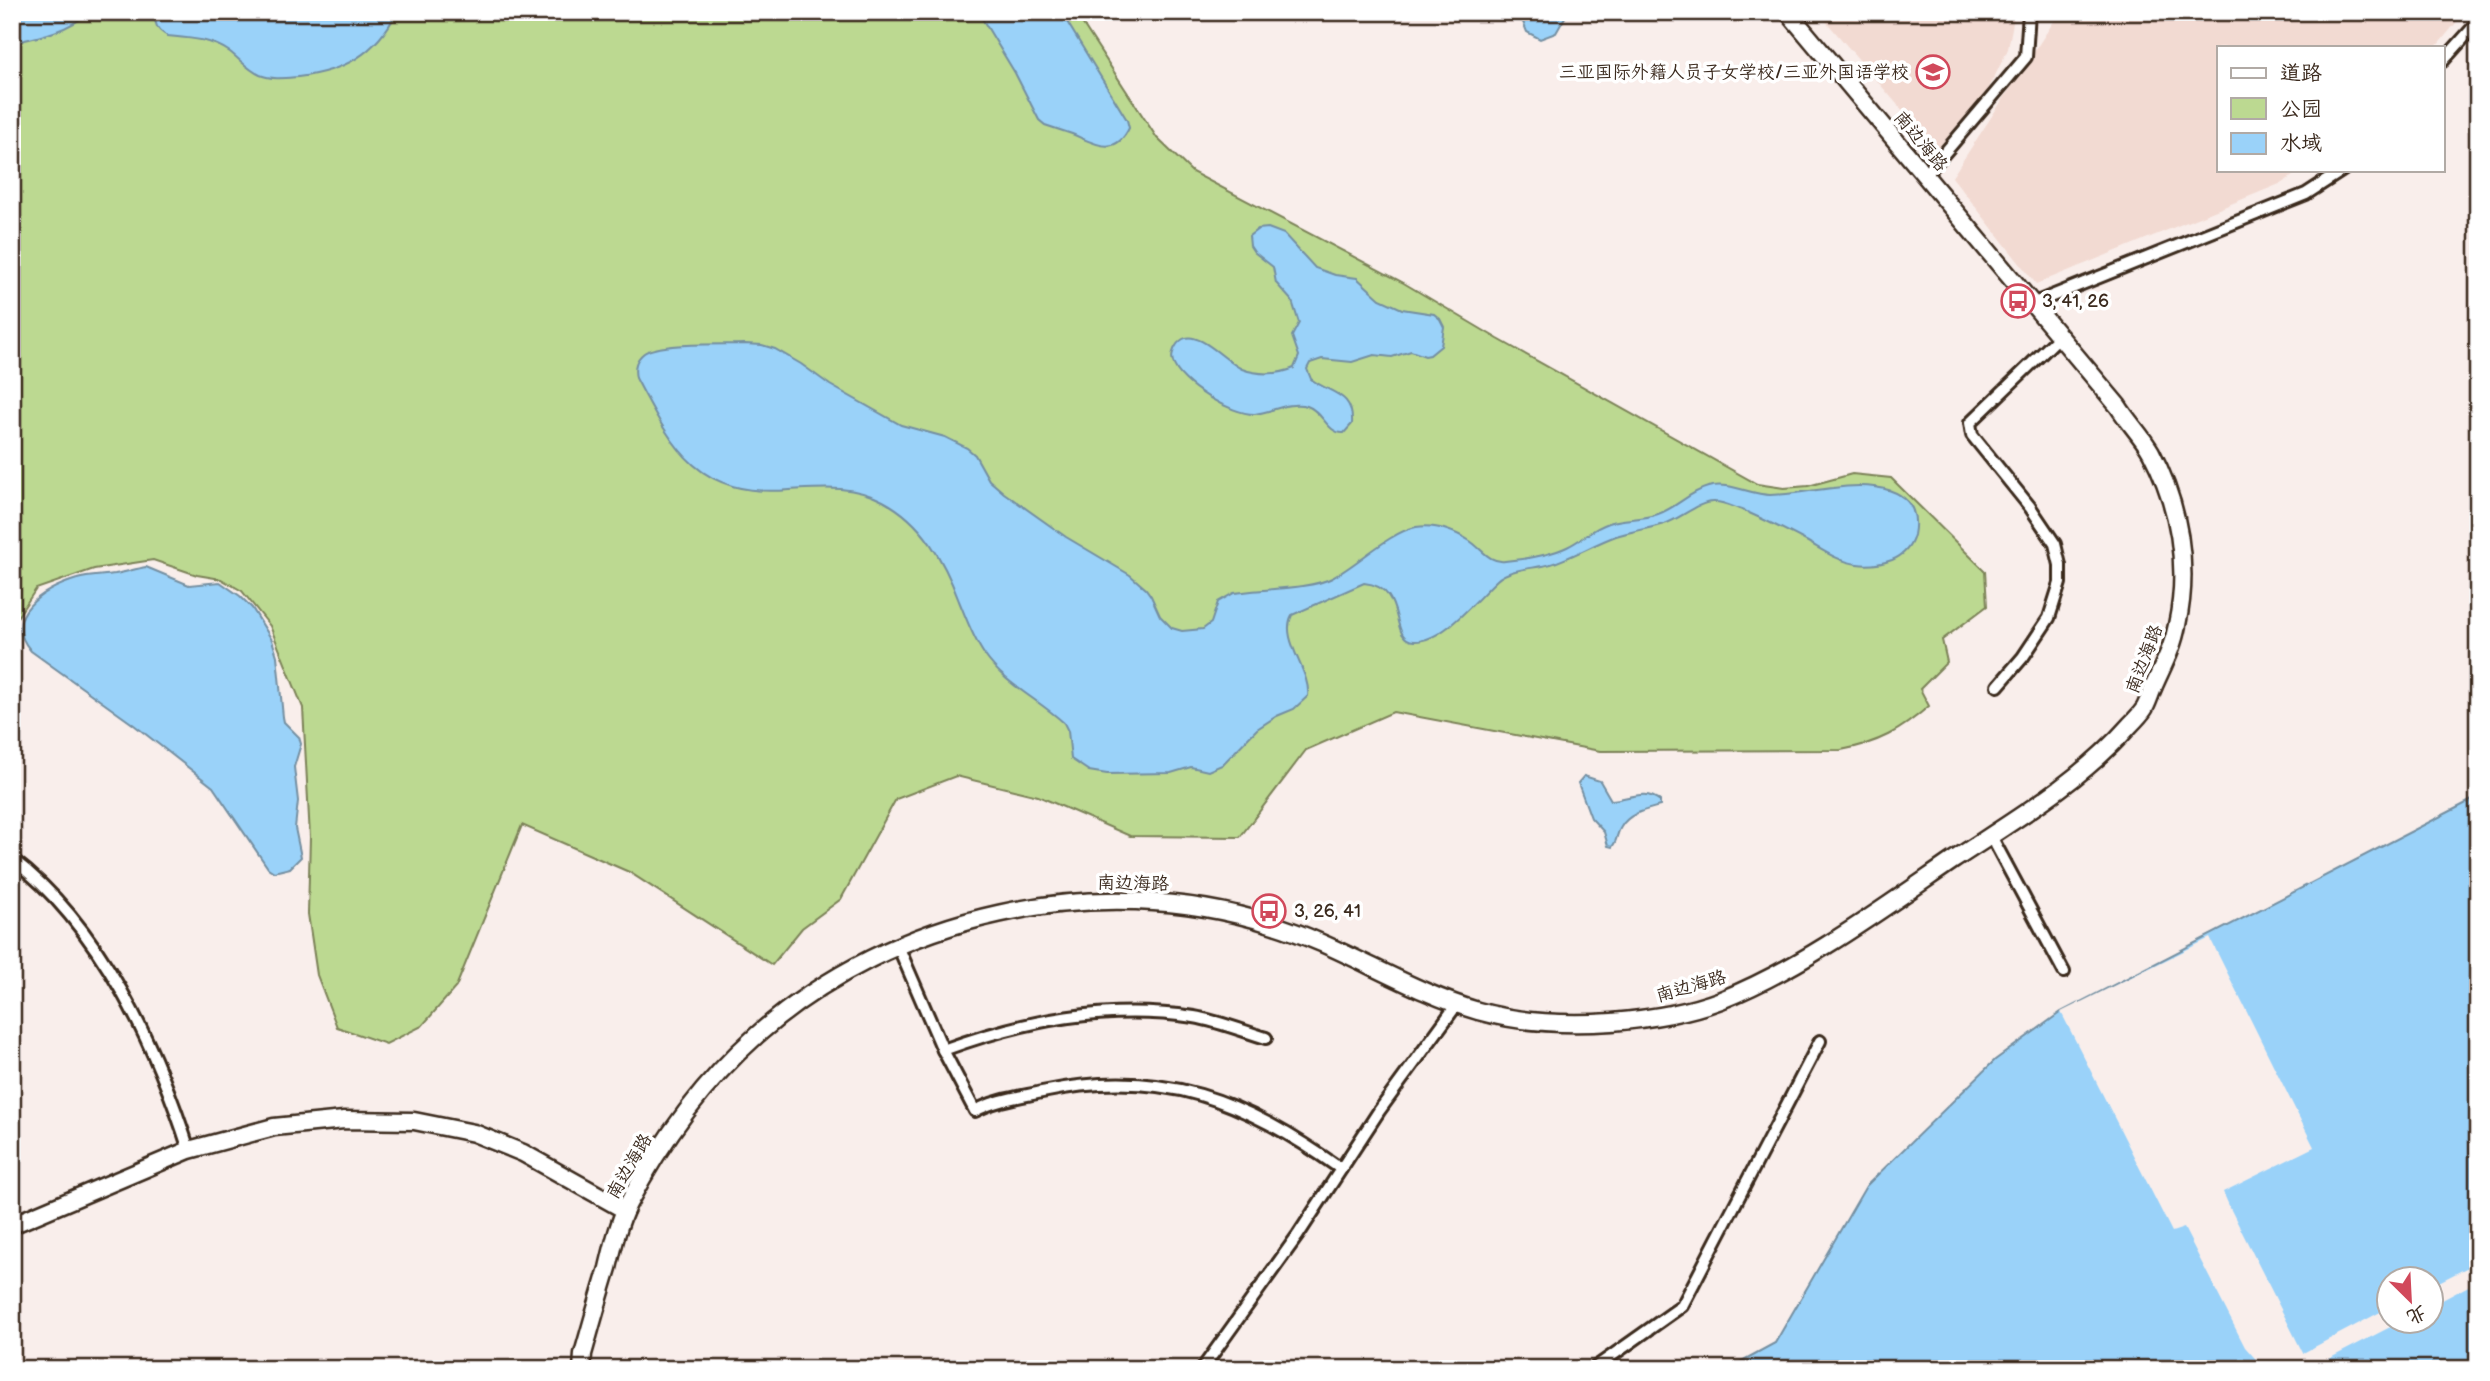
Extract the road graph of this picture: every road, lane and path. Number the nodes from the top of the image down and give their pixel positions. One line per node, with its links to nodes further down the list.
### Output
1 (1788, 12): 6 (street, 南边海路)
2 (2029, 12): 6 (street)
3 (2478, 22): 4 (street)
4 (2444, 60)
5 (2340, 172): 7 (street)
6 (1925, 176): 7 (street, 南边海路)
7 (2032, 304): 8 (street, 南边海路)
8 (2059, 337): 9 (street); 10 (street, 南边海路)
9 (1997, 686)
10 (1991, 836): 13 (street); 14 (street, 南边海路)
11 (12, 859): 18 (street)
12 (898, 946): 14 (street, 南边海路); 17 (street); 20 (street, 南边海路)
13 (2064, 972)
14 (1458, 1003): 19 (street)
15 (1266, 1038): 17 (street)
16 (1820, 1041): 24 (street)
17 (943, 1050): 19 (street)
18 (189, 1150): 20 (street); 21 (street)
19 (1341, 1170): 23 (street)
20 (625, 1210): 22 (street, 南边海路)
21 (12, 1225)
22 (582, 1369)
23 (1202, 1369)
24 (1593, 1369)

